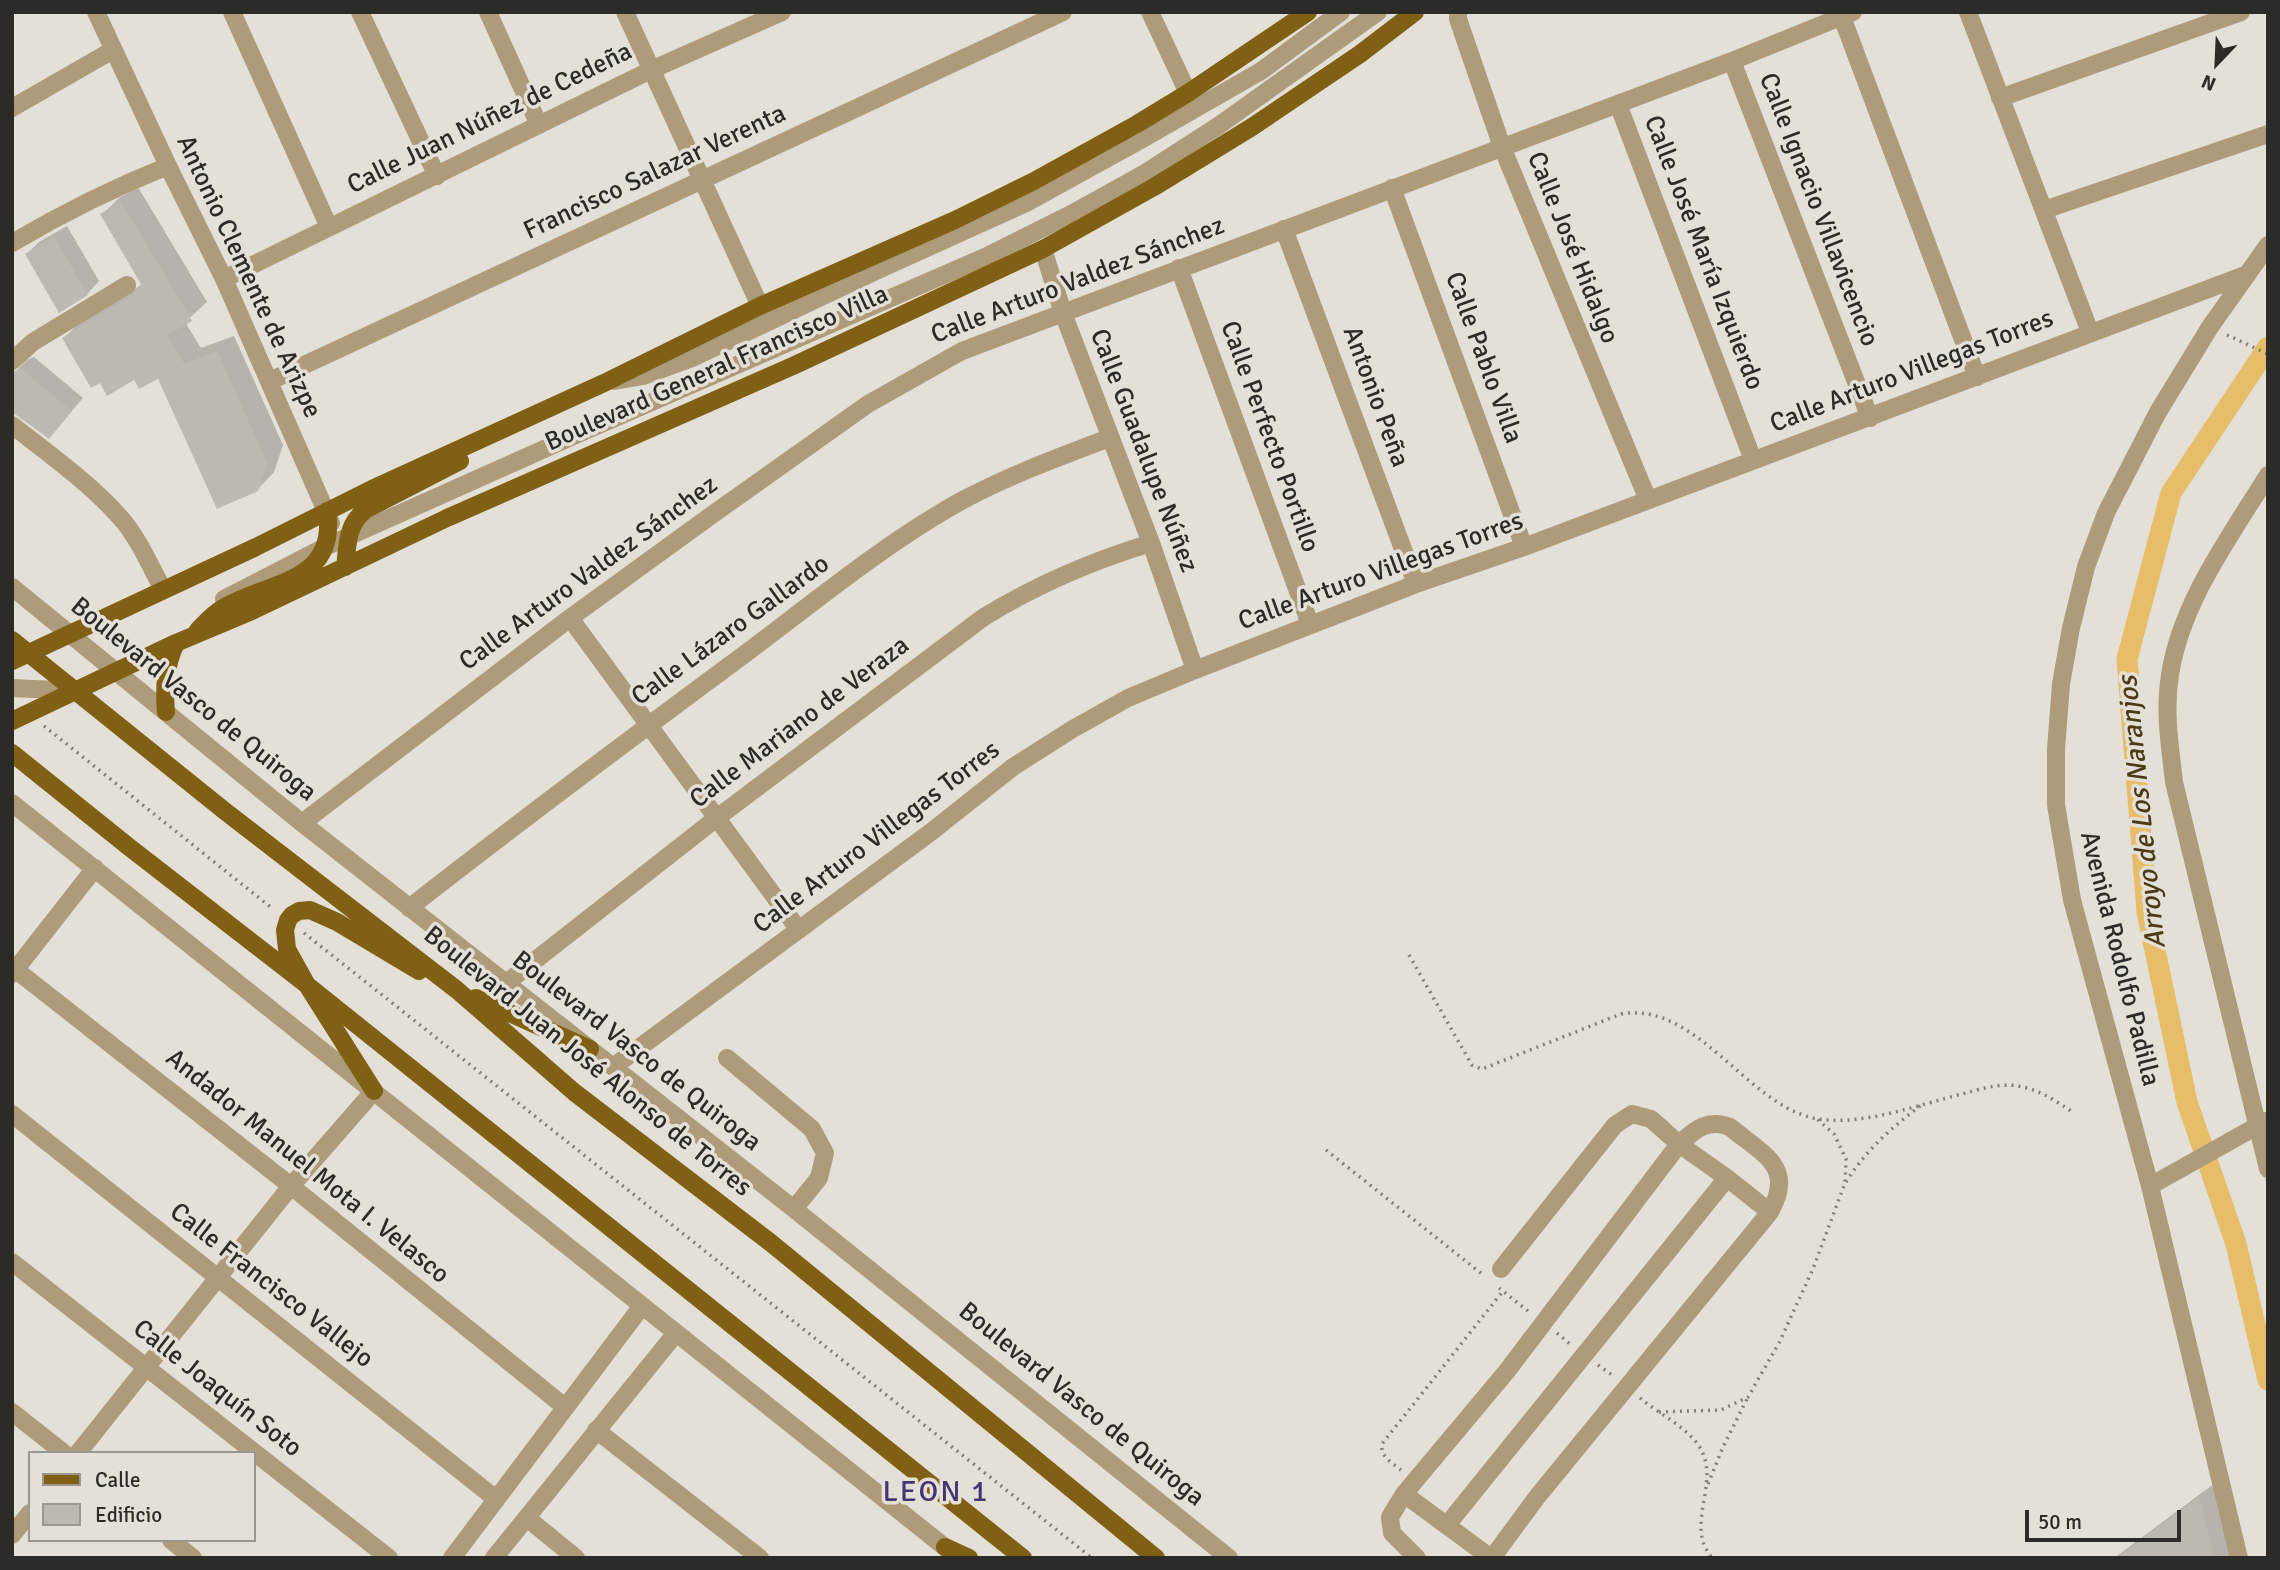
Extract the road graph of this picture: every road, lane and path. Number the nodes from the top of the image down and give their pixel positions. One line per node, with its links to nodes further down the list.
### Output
1 (96, 12): 18 (street, Antonio Clemente de Arizpe)
2 (232, 12): 33 (street)
3 (360, 12): 29 (street)
4 (488, 12): 25 (street)
5 (625, 12): 20 (street)
6 (782, 12): 17 (street, Calle Juan Núñez de Cedeña)
7 (1063, 12): 30 (street, Francisco Salazar Verenta)
8 (1150, 12): 21 (street)
9 (1308, 12): 21 (main road, Boulevard General Francisco Villa)
10 (1341, 12): 50 (street)
11 (1378, 12): 59 (street)
12 (1415, 12): 37 (main road, Boulevard General Francisco Villa)
13 (1968, 12): 22 (street)
14 (2241, 12): 22 (street)
15 (1461, 15): 27 (street, Calle José Hidalgo)
16 (1847, 15): 19 (street, Calle Arturo Valdez Sánchez); 48 (street)
17 (760, 17): 20 (street, Calle Juan Núñez de Cedeña)
18 (113, 50): 24 (street); 28 (street, Antonio Clemente de Arizpe)
19 (1732, 61): 23 (street, Calle Arturo Valdez Sánchez); 52 (street, Calle Ignacio Villavicencio)
20 (652, 70): 25 (street, Calle Juan Núñez de Cedeña); 30 (street)
21 (1188, 93): 42 (main road, Boulevard General Francisco Villa)
22 (2000, 98): 32 (street)
23 (1618, 104): 27 (street, Calle Arturo Valdez Sánchez); 55 (street, Calle José María Izquierdo)
24 (12, 108)
25 (539, 125): 29 (street, Calle Juan Núñez de Cedeña)
26 (2268, 134): 32 (street)
27 (1502, 147): 31 (street, Calle Arturo Valdez Sánchez); 57 (street, Calle José Hidalgo)
28 (167, 166): 35 (street); 40 (street, Antonio Clemente de Arizpe)
29 (437, 176): 33 (street, Calle Juan Núñez de Cedeña)
30 (702, 180): 42 (street); 49 (street, Francisco Salazar Verenta)
31 (1392, 188): 34 (street, Calle Arturo Valdez Sánchez); 61 (street, Calle Pablo Villa)
32 (2044, 210): 44 (street)
33 (329, 227): 40 (street, Calle Juan Núñez de Cedeña)
34 (1284, 229): 38 (street, Calle Arturo Valdez Sánchez); 63 (street, Antonio Peña)
35 (12, 243)
36 (2268, 245): 39 (street, Avenida Rodolfo Padilla)
37 (1043, 249): 43 (street, Calle Guadalupe Núñez); 62 (main road, Boulevard General Francisco Villa)
38 (1179, 268): 43 (street, Calle Arturo Valdez Sánchez); 67 (street, Calle Perfecto Portillo)
39 (2248, 274): 44 (street, Calle Arturo Villegas Torres); 107 (street, Avenida Rodolfo Padilla)
40 (224, 279): 49 (street, Antonio Clemente de Arizpe)
41 (127, 285): 47 (street)
42 (760, 306): 50 (main road, Boulevard General Francisco Villa)
43 (1063, 313): 54 (street, Calle Guadalupe Núñez); 66 (street, Calle Arturo Valdez Sánchez)
44 (2090, 332): 48 (street, Calle Arturo Villegas Torres)
45 (2247, 345): 46 (path)
46 (2268, 354)
47 (12, 361)
48 (1977, 377): 52 (street, Calle Arturo Villegas Torres)
49 (270, 381): 58 (street, Antonio Clemente de Arizpe)
50 (604, 383): 51 (main road, Boulevard General Francisco Villa)
51 (534, 415): 58 (main road, Boulevard General Francisco Villa); 59 (main road)
52 (1870, 418): 55 (street, Calle Arturo Villegas Torres)
53 (12, 425): 65 (street)
54 (1109, 438): 60 (street, Calle Guadalupe Núñez); 79 (street, Calle Lázaro Gallardo)
55 (1753, 460): 57 (street, Calle Arturo Villegas Torres)
56 (2268, 475): 101 (street)
57 (1648, 500): 61 (street, Calle Arturo Villegas Torres)
58 (327, 511): 59 (main road); 65 (main road, Boulevard General Francisco Villa)
59 (337, 542): 62 (main road); 70 (main road)
60 (1151, 544): 73 (street, Calle Guadalupe Núñez); 82 (street, Calle Mariano de Veraza)
61 (1524, 547): 63 (street, Calle Arturo Villegas Torres)
62 (345, 567): 70 (main road, Boulevard General Francisco Villa)
63 (1416, 584): 67 (street, Calle Arturo Villegas Torres)
64 (12, 587): 68 (street, Boulevard Vasco de Quiroga)
65 (163, 590): 68 (main road, Boulevard General Francisco Villa)
66 (570, 618): 79 (street); 83 (street, Calle Arturo Valdez Sánchez)
67 (1310, 624): 73 (street, Calle Arturo Villegas Torres)
68 (71, 635): 71 (main road, Boulevard General Francisco Villa); 74 (street, Boulevard Vasco de Quiroga)
69 (12, 640): 71 (main road, Boulevard Juan José Alonso de Torres)
70 (183, 640): 74 (main road, Boulevard General Francisco Villa); 77 (main road)
71 (29, 654): 72 (main road, Boulevard General Francisco Villa); 76 (main road, Boulevard Juan José Alonso de Torres)
72 (12, 661)
73 (1195, 670): 87 (street, Calle Arturo Villegas Torres)
74 (114, 672): 76 (main road, Boulevard General Francisco Villa); 77 (street, Boulevard Vasco de Quiroga)
75 (12, 688): 76 (street)
76 (77, 691): 78 (main road, Boulevard General Francisco Villa); 92 (main road, Boulevard Juan José Alonso de Torres)
77 (166, 712): 83 (street, Boulevard Vasco de Quiroga)
78 (20, 717): 86 (path)
79 (648, 725): 82 (street); 85 (street, Calle Lázaro Gallardo)
80 (12, 753): 91 (main road)
81 (12, 803): 84 (street)
82 (718, 817): 87 (street); 90 (street, Calle Mariano de Veraza)
83 (302, 823): 85 (street, Boulevard Vasco de Quiroga)
84 (95, 868): 89 (street); 96 (street)
85 (410, 908): 90 (street, Boulevard Vasco de Quiroga)
86 (288, 920): 91 (main road); 92 (main road); 143 (path)
87 (799, 930): 95 (street, Calle Arturo Villegas Torres)
88 (1409, 955): 100 (path)
89 (14, 972): 106 (street, Andador Manuel Mota I. Velasco)
90 (505, 984): 93 (street, Boulevard Vasco de Quiroga)
91 (307, 985): 96 (main road); 142 (main road)
92 (457, 990): 93 (main road); 144 (main road, Boulevard Juan José Alonso de Torres)
93 (590, 1049): 95 (street, Boulevard Vasco de Quiroga)
94 (727, 1058): 108 (street)
95 (613, 1067): 108 (street, Boulevard Vasco de Quiroga)
96 (374, 1091): 106 (street); 114 (street)
97 (1925, 1103): 98 (path); 100 (path); 105 (path)
98 (2071, 1111)
99 (12, 1114): 112 (street, Calle Francisco Vallejo)
100 (1816, 1119): 105 (path)
101 (2262, 1123): 103 (street); 107 (street)
102 (1679, 1144): 104 (street); 109 (street); 111 (street); 125 (street)
103 (2268, 1169)
104 (1727, 1178): 109 (street); 130 (street)
105 (1845, 1184): 117 (path)
106 (291, 1186): 112 (street); 118 (street, Andador Manuel Mota I. Velasco)
107 (2150, 1186): 148 (street, Avenida Rodolfo Padilla)
108 (794, 1209): 145 (street, Boulevard Vasco de Quiroga)
109 (1770, 1212): 146 (street)
110 (12, 1262): 116 (street, Calle Joaquín Soto)
111 (1501, 1269)
112 (218, 1277): 116 (street); 127 (street, Calle Francisco Vallejo)
113 (1503, 1291): 125 (path)
114 (642, 1306): 115 (street); 118 (street)
115 (676, 1333): 120 (street); 133 (street)
116 (146, 1368): 122 (street); 123 (street, Calle Joaquín Soto)
117 (1748, 1397): 126 (path); 126 (path)
118 (565, 1407): 127 (street)
119 (12, 1412): 121 (street)
120 (596, 1430): 129 (street); 140 (street)
121 (61, 1451)
122 (80, 1451)
123 (252, 1451)
124 (256, 1454): 136 (street, Calle Joaquín Soto)
125 (1410, 1488): 130 (street); 134 (street)
126 (1706, 1489): 147 (path)
127 (496, 1499): 137 (street)
128 (28, 1515): 131 (street)
129 (527, 1518): 138 (street); 139 (street)
130 (1447, 1525): 146 (street)
131 (12, 1535)
132 (173, 1542): 135 (street)
133 (947, 1554): 141 (main road)
134 (1418, 1557)
135 (193, 1558)
136 (389, 1558)
137 (452, 1558)
138 (494, 1558)
139 (576, 1558)
140 (760, 1558)
141 (969, 1558)
142 (1023, 1558)
143 (1093, 1558)
144 (1156, 1558)
145 (1229, 1558)
146 (1491, 1558)
147 (1712, 1558)
148 (2238, 1558)

